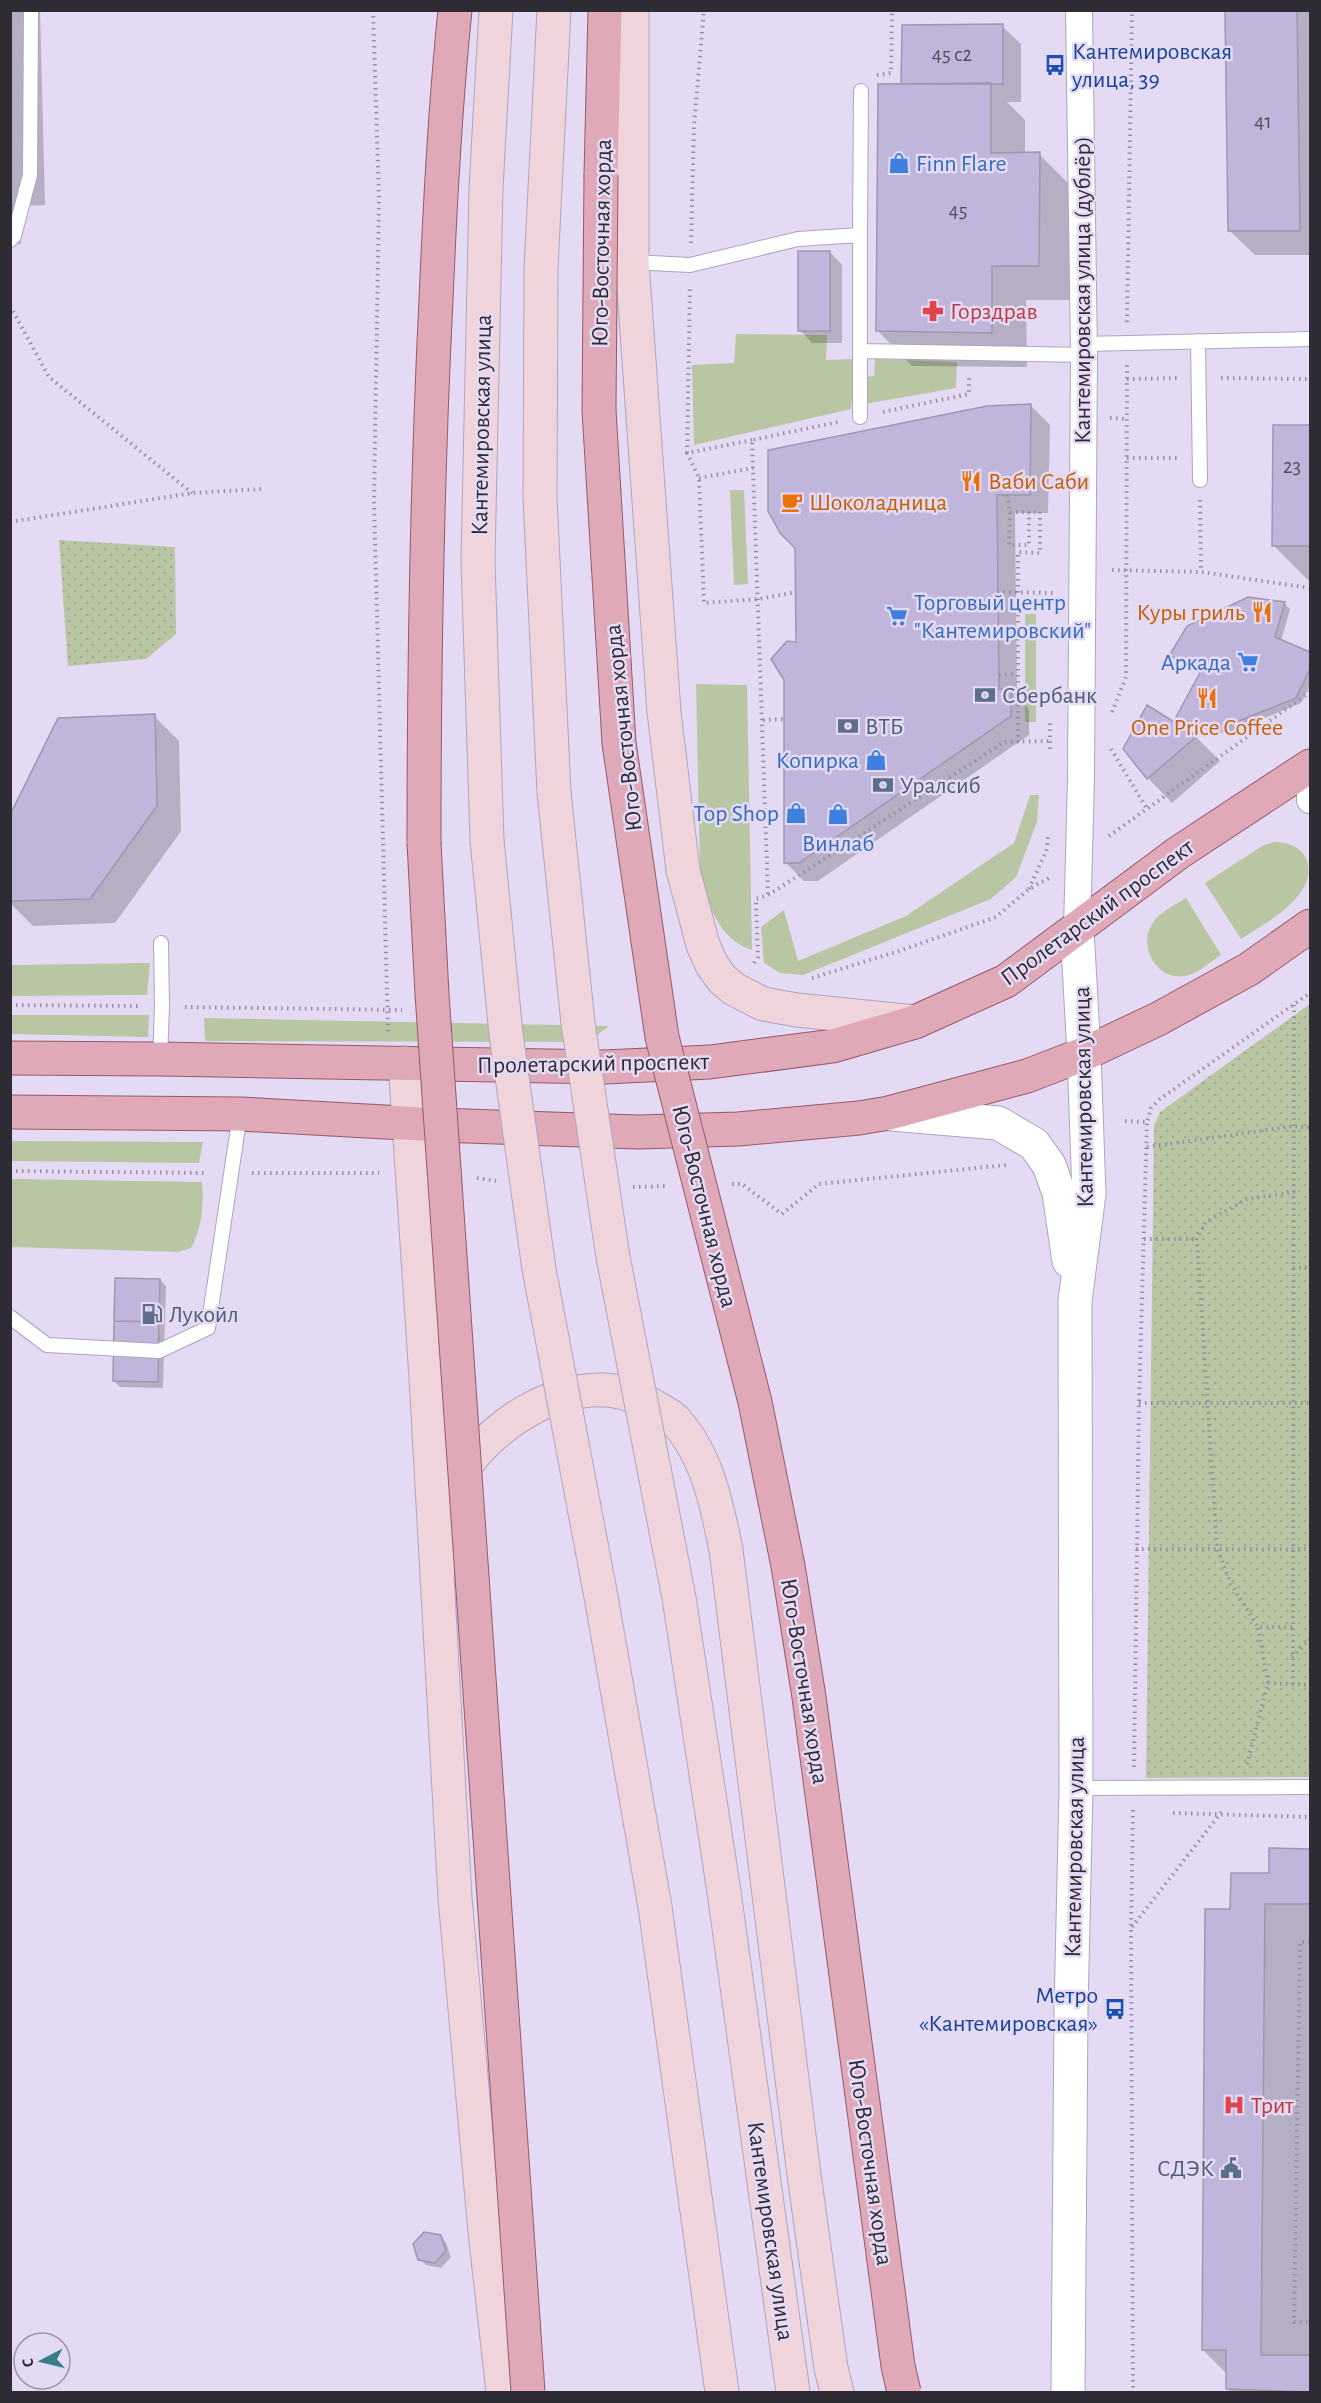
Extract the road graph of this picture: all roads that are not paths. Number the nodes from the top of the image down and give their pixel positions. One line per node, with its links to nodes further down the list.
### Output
1 (31, 10): 10 (lane)
2 (455, 10): 40 (main road, bridge)
3 (496, 10): 42 (main road, Кантемировская улица, bridge)
4 (554, 10): 43 (main road, Кантемировская улица, bridge)
5 (605, 10): 45 (main road, Юго-Восточная хорда, bridge)
6 (632, 10): 11 (main road)
7 (1079, 10): 14 (street, Кантемировская улица (дублёр))
8 (861, 91): 9 (lane)
9 (860, 235): 11 (lane); 15 (lane)
10 (10, 240)
11 (632, 262): 24 (main road)
12 (1311, 339): 13 (lane)
13 (1198, 341): 14 (lane); 17 (lane)
14 (1084, 350): 15 (lane); 22 (street, Кантемировская улица (дублёр))
15 (860, 351): 16 (lane)
16 (860, 417)
17 (1200, 480)
18 (1311, 766): 22 (main road, Пролетарский проспект)
19 (1311, 791): 20 (street)
20 (1311, 800)
21 (1311, 926): 25 (main road)
22 (1077, 929): 24 (main road, Пролетарский проспект); 25 (street, Кантемировская улица)
23 (161, 943): 27 (lane)
24 (915, 1022): 28 (main road, Пролетарский проспект)
25 (1084, 1054): 30 (main road); 33 (street, Кантемировская улица)
26 (10, 1058): 27 (main road, Пролетарский проспект)
27 (160, 1059): 28 (main road, Пролетарский проспект)
28 (397, 1063): 32 (main road)
29 (10, 1112): 31 (main road)
30 (889, 1113): 32 (main road); 33 (street, Кантемировская улица)
31 (240, 1114): 32 (main road); 34 (lane)
32 (407, 1124): 35 (main road)
33 (1075, 1301): 37 (street, Кантемировская улица)
34 (10, 1317)
35 (437, 1578): 38 (main road); 44 (main road)
36 (1311, 1787): 37 (lane)
37 (1076, 1788): 46 (street, Кантемировская улица)
38 (485, 2232): 39 (main road); 41 (main road)
39 (503, 2392)
40 (528, 2392)
41 (541, 2392)
42 (722, 2392)
43 (793, 2392)
44 (837, 2392)
45 (904, 2392)
46 (1068, 2392)

